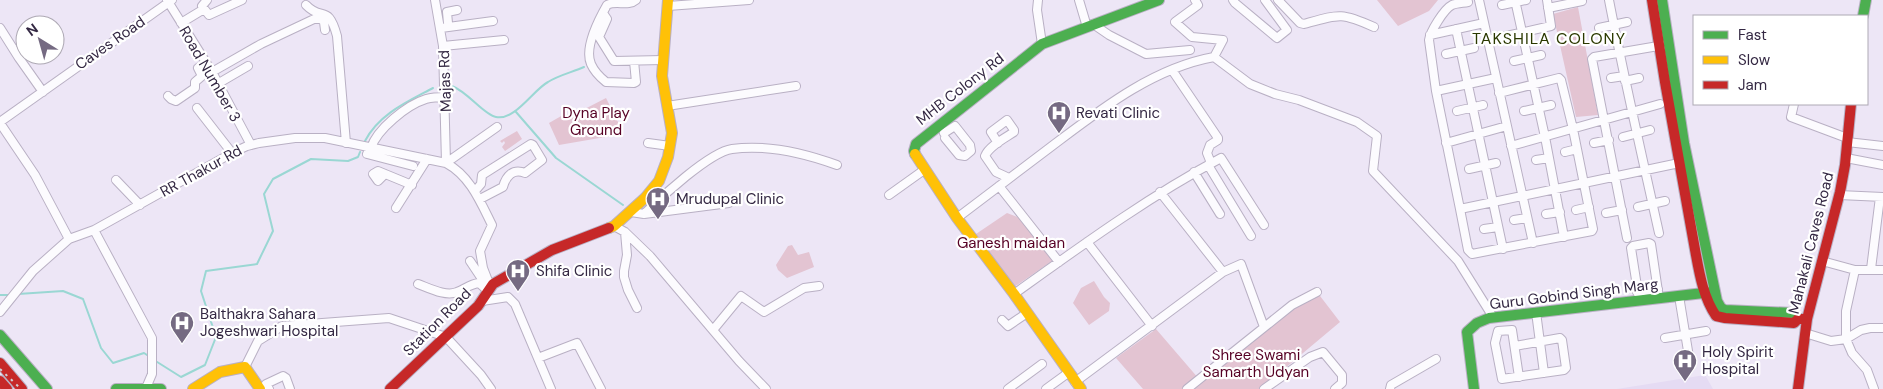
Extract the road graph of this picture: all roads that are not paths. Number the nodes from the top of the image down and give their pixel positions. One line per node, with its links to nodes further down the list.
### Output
1 (206, 0): 27 (street)
2 (242, 0): 27 (street)
3 (434, 0): 37 (street, Majas Rd)
4 (636, 0): 30 (street)
5 (749, 0): 23 (street)
6 (1038, 0): 49 (street)
7 (1080, 0): 38 (street)
8 (1159, 0): 38 (main road, MHB Colony Rd)
9 (1195, 0): 58 (street)
10 (1234, 0): 32 (street)
11 (1265, 0): 32 (street)
12 (1278, 0): 29 (street)
13 (1479, 0): 36 (street)
14 (1526, 0): 21 (street)
15 (1583, 0): 24 (street)
16 (1609, 0): 39 (street)
17 (1652, 0): 50 (main road)
18 (1662, 0): 50 (main road)
19 (1866, 0): 31 (main road)
20 (169, 1): 35 (street, Road Number 3); 76 (street, Caves Road)
21 (1515, 1): 26 (street); 45 (street)
22 (1468, 2): 46 (street)
23 (668, 3): 60 (main road, Station Road)
24 (1548, 4): 45 (street)
25 (306, 5): 104 (street)
26 (1502, 5)
27 (204, 9): 35 (street)
28 (457, 10): 37 (street)
29 (1288, 12): 32 (street); 40 (street)
30 (603, 13): 61 (street); 61 (street)
31 (1863, 15)
32 (1279, 19)
33 (491, 20): 37 (street)
34 (1627, 22): 39 (street)
35 (181, 23): 63 (street, Road Number 3)
36 (1484, 24): 43 (street); 48 (street)
37 (443, 25): 51 (street, Majas Rd)
38 (1090, 25): 49 (main road, MHB Colony Rd); 53 (street)
39 (1614, 25): 42 (street); 55 (street)
40 (1374, 27)
41 (0, 28): 76 (street)
42 (1599, 28)
43 (1456, 29): 46 (street); 54 (street)
44 (325, 30): 66 (street)
45 (1522, 32): 48 (street); 59 (street)
46 (1430, 36): 75 (street)
47 (504, 40): 51 (street)
48 (1488, 40): 67 (street)
49 (1042, 44): 131 (main road, MHB Colony Rd)
50 (1664, 45): 55 (street); 122 (main road)
51 (444, 46): 79 (street, Majas Rd)
52 (1474, 48): 54 (street)
53 (1190, 50)
54 (1461, 51): 56 (street); 72 (street)
55 (1619, 52): 69 (street); 92 (street)
56 (1446, 54)
57 (1541, 55): 59 (street)
58 (1214, 56): 65 (street); 206 (street)
59 (1527, 58): 62 (street); 73 (street)
60 (663, 60): 61 (street); 85 (main road, Station Road)
61 (634, 61)
62 (1514, 61)
63 (206, 63): 66 (street, Road Number 3); 78 (street)
64 (248, 66): 71 (street)
65 (1172, 70): 125 (street); 136 (street)
66 (212, 72): 71 (street, Road Number 3)
67 (1496, 78): 72 (street); 77 (street)
68 (1611, 78): 69 (street)
69 (1625, 78): 70 (street); 91 (street)
70 (1639, 78)
71 (219, 83): 109 (street, Road Number 3)
72 (1468, 84): 75 (street); 87 (street)
73 (1533, 85): 77 (street); 88 (street); 96 (street)
74 (796, 86): 85 (street)
75 (1436, 91): 107 (street)
76 (43, 92): 93 (street, Caves Road)
77 (1499, 93): 94 (street)
78 (168, 96)
79 (446, 96): 114 (street); 123 (street, Majas Rd)
80 (1660, 104): 91 (street)
81 (1483, 105): 87 (street)
82 (1551, 105): 88 (street)
83 (1794, 105): 103 (street)
84 (1851, 105): 103 (main road, Mahakali Caves Road)
85 (667, 106): 110 (main road, Station Road)
86 (197, 108): 116 (street)
87 (1473, 108): 89 (street); 99 (street)
88 (1539, 108): 90 (street); 100 (street)
89 (1457, 111)
90 (1524, 111)
91 (1633, 113): 92 (street); 98 (street)
92 (1605, 121): 96 (street); 102 (street)
93 (0, 122): 179 (street, Caves Road)
94 (1507, 126): 99 (street); 111 (street)
95 (496, 127): 123 (street)
96 (1573, 129): 100 (street); 113 (street)
97 (1650, 130): 98 (street)
98 (1638, 133): 101 (street); 132 (street)
99 (1478, 134): 107 (street); 129 (street)
100 (1545, 137): 111 (street); 118 (street)
101 (1624, 137)
102 (1609, 140): 108 (street); 135 (street)
103 (1847, 140): 112 (street); 119 (main road, Mahakali Caves Road)
104 (346, 143): 109 (street, RR Thakur Rd); 114 (street, RR Thakur Rd)
105 (648, 143): 110 (street)
106 (998, 143): 136 (street)
107 (1446, 143): 157 (street)
108 (1594, 143)
109 (251, 145): 116 (street, RR Thakur Rd)
110 (670, 146): 160 (main road, Station Road)
111 (1511, 146): 146 (street)
112 (1883, 146)
113 (1577, 149): 115 (street); 138 (street)
114 (369, 151): 117 (street, RR Thakur Rd)
115 (1565, 152)
116 (232, 153): 153 (street, RR Thakur Rd)
117 (389, 156): 120 (street, RR Thakur Rd); 128 (street)
118 (1549, 158): 121 (street); 141 (street)
119 (1846, 158): 127 (street); 145 (main road, Mahakali Caves Road)
120 (427, 159): 123 (street, RR Thakur Rd); 139 (street)
121 (1536, 160)
122 (1684, 162): 132 (street); 197 (main road)
123 (446, 163): 142 (street, RR Thakur Rd)
124 (1496, 163): 129 (street)
125 (1209, 164): 133 (street); 170 (street); 176 (street)
126 (837, 165): 163 (street)
127 (1883, 165)
128 (413, 166)
129 (1485, 166): 130 (street); 150 (street)
130 (1469, 169)
131 (924, 170): 144 (street); 166 (main road, MHB Colony Rd)
132 (1646, 171): 135 (street); 152 (street)
133 (1194, 172): 143 (street); 164 (street)
134 (385, 174): 139 (street)
135 (1616, 177): 138 (street); 159 (street)
136 (1009, 178): 140 (street)
137 (116, 180): 153 (street)
138 (1584, 184): 141 (street); 154 (street)
139 (412, 185): 156 (street)
140 (999, 186): 166 (street); 185 (street)
141 (1556, 190): 146 (street); 161 (street)
142 (475, 192): 148 (street, RR Thakur Rd); 148 (street)
143 (1160, 192): 180 (street); 189 (street)
144 (889, 195)
145 (1839, 195): 147 (street); 184 (main road, Mahakali Caves Road)
146 (1522, 196): 150 (street); 167 (street)
147 (1882, 197): 186 (street)
148 (480, 199): 194 (street, RR Thakur Rd)
149 (1665, 201): 152 (street)
150 (1493, 202): 157 (street); 171 (street)
151 (729, 203): 163 (street)
152 (1652, 204): 155 (street); 175 (street)
153 (140, 205): 172 (street, RR Thakur Rd)
154 (1589, 207): 158 (street); 177 (street)
155 (1638, 207)
156 (396, 208)
157 (1460, 209): 182 (street)
158 (1576, 210)
159 (1622, 210): 162 (street); 178 (street)
160 (631, 212): 163 (street); 169 (main road, Station Road)
161 (1560, 212): 165 (street); 177 (street)
162 (1606, 213)
163 (644, 214)
164 (1220, 214)
165 (1546, 214)
166 (957, 218): 198 (main road, MHB Colony Rd)
167 (1527, 218): 168 (street); 181 (street)
168 (1514, 220)
169 (614, 226): 174 (street); 194 (main road, Station Road)
170 (1264, 226)
171 (1498, 227): 173 (street); 182 (street)
172 (94, 230): 179 (street, RR Thakur Rd); 228 (street)
173 (1484, 230)
174 (625, 232): 202 (street); 212 (street)
175 (1659, 233)
176 (1251, 236)
177 (1564, 236): 181 (street)
178 (1626, 238)
179 (69, 239): 203 (street, RR Thakur Rd)
180 (1087, 242): 185 (street); 209 (street)
181 (1533, 243): 182 (street)
182 (1503, 249)
183 (470, 261): 190 (street)
184 (1822, 261): 187 (street); 207 (main road, Mahakali Caves Road)
185 (1059, 262): 198 (street)
186 (1871, 269): 187 (street); 188 (street)
187 (1855, 270): 219 (street)
188 (1883, 270)
189 (1223, 272): 209 (street); 210 (street)
190 (480, 276): 192 (street); 194 (street)
191 (418, 284): 192 (street)
192 (472, 284): 194 (street)
193 (819, 286): 212 (street)
194 (489, 288): 201 (main road, Station Road)
195 (1317, 292): 210 (street)
196 (1658, 293): 199 (main road, Guru Gobind Singh Marg); 199 (street); 200 (main road, Guru Gobind Singh Marg)
197 (1710, 293): 200 (main road, Guru Gobind Singh Marg); 207 (main road)
198 (1014, 294): 205 (main road, MHB Colony Rd)
199 (1638, 296): 204 (main road, Guru Gobind Singh Marg)
200 (1679, 296): 216 (street)
201 (482, 301): 217 (main road, Station Road); 223 (street)
202 (637, 308)
203 (0, 312)
204 (1536, 312): 206 (main road, Guru Gobind Singh Marg); 220 (street)
205 (1027, 313): 208 (street); 229 (main road, MHB Colony Rd)
206 (1493, 317): 254 (main road, Guru Gobind Singh Marg)
207 (1802, 319): 214 (main road, Mahakali Caves Road)
208 (1002, 320)
209 (1152, 326): 233 (street)
210 (1264, 327): 250 (street)
211 (1883, 328): 219 (street)
212 (713, 330): 247 (street)
213 (1706, 331): 216 (street)
214 (1806, 333): 219 (street); 255 (main road, Mahakali Caves Road)
215 (0, 335): 238 (main road)
216 (1685, 335): 218 (street); 222 (street)
217 (446, 337): 227 (street); 243 (main road, Station Road); 244 (street)
218 (1665, 338)
219 (1846, 339): 256 (street)
220 (1540, 342): 221 (street); 230 (street); 230 (street)
221 (1515, 346): 231 (street); 231 (street)
222 (1689, 357)
223 (538, 358): 245 (street); 246 (street)
224 (1436, 359): 253 (street)
225 (1, 362): 237 (main road)
226 (1042, 364): 248 (street)
227 (245, 367): 234 (main road); 241 (main road)
228 (152, 370): 235 (street); 240 (street)
229 (1068, 372): 233 (main road, MHB Colony Rd); 249 (street)
230 (1544, 373): 231 (street)
231 (1519, 377)
232 (0, 380): 236 (main road)
233 (1078, 386)
234 (264, 387): 242 (street)
235 (146, 388): 239 (main road); 240 (main road)
236 (7, 389)
237 (22, 389)
238 (46, 389)
239 (116, 389)
240 (162, 389)
241 (194, 389)
242 (290, 389)
243 (390, 389)
244 (491, 389)
245 (551, 389)
246 (601, 389)
247 (766, 389)
248 (1008, 389)
249 (1046, 389)
250 (1187, 389)
251 (1264, 389): 252 (street)
252 (1335, 389)
253 (1390, 389)
254 (1474, 389)
255 (1798, 389)
256 (1874, 389)

